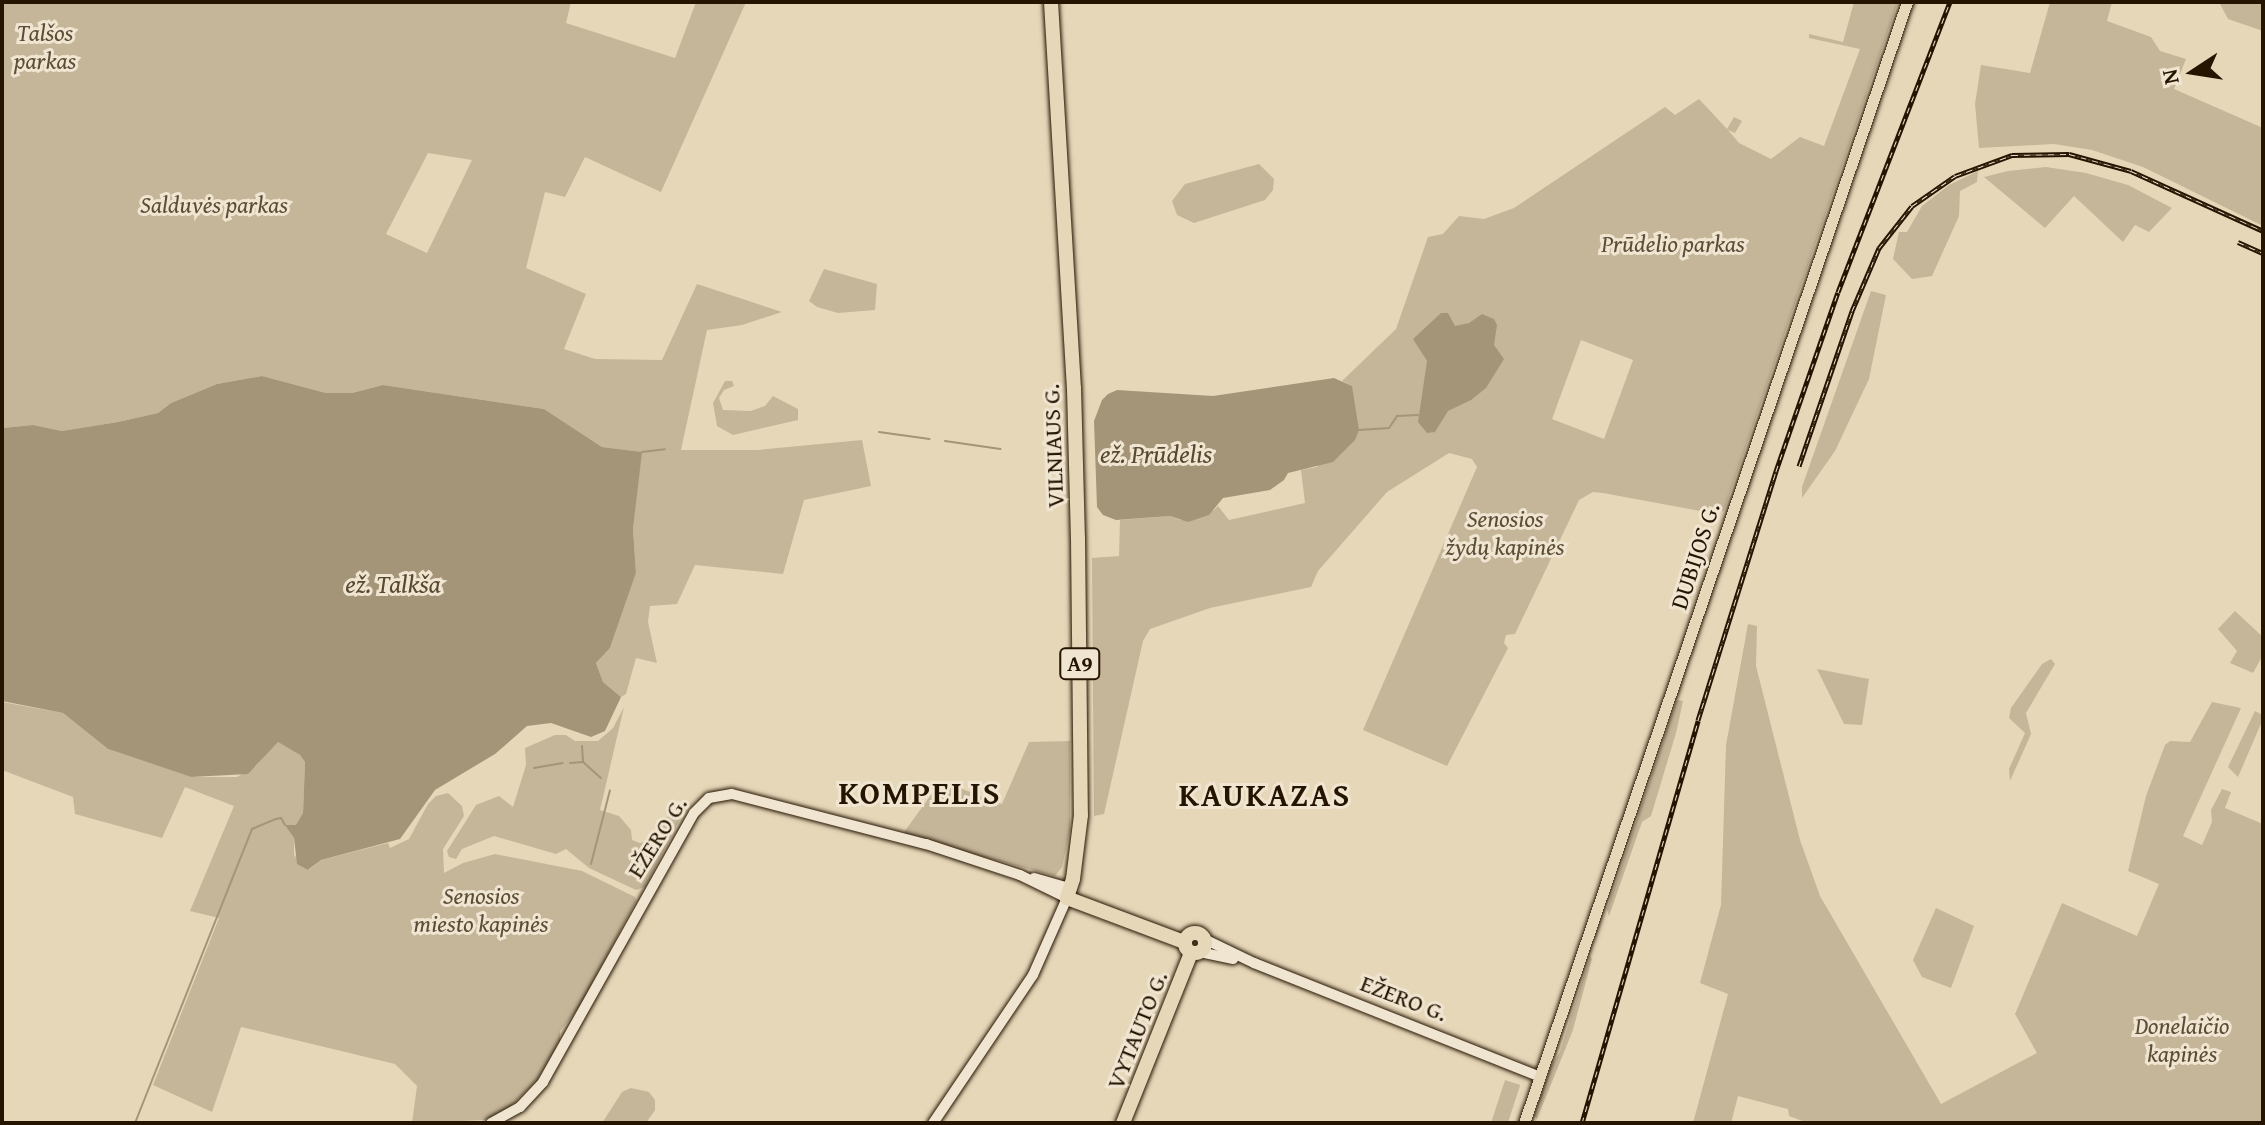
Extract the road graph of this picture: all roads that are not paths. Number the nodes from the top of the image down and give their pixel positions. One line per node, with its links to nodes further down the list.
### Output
1 (1051, 2): 3 (highway, VILNIAUS G. / A9)
2 (1907, 2): 5 (main road, DUBIJOS G.)
3 (1068, 893): 4 (highway, EŽERO G.); 6 (main road, EŽERO G.); 7 (main road, VILNIAUS G.)
4 (1193, 945): 5 (main road, EŽERO G.); 8 (highway, VYTAUTO G.)
5 (1538, 1076): 9 (main road, DUBIJOS G.)
6 (491, 1123)
7 (933, 1123)
8 (1123, 1123)
9 (1524, 1123)

